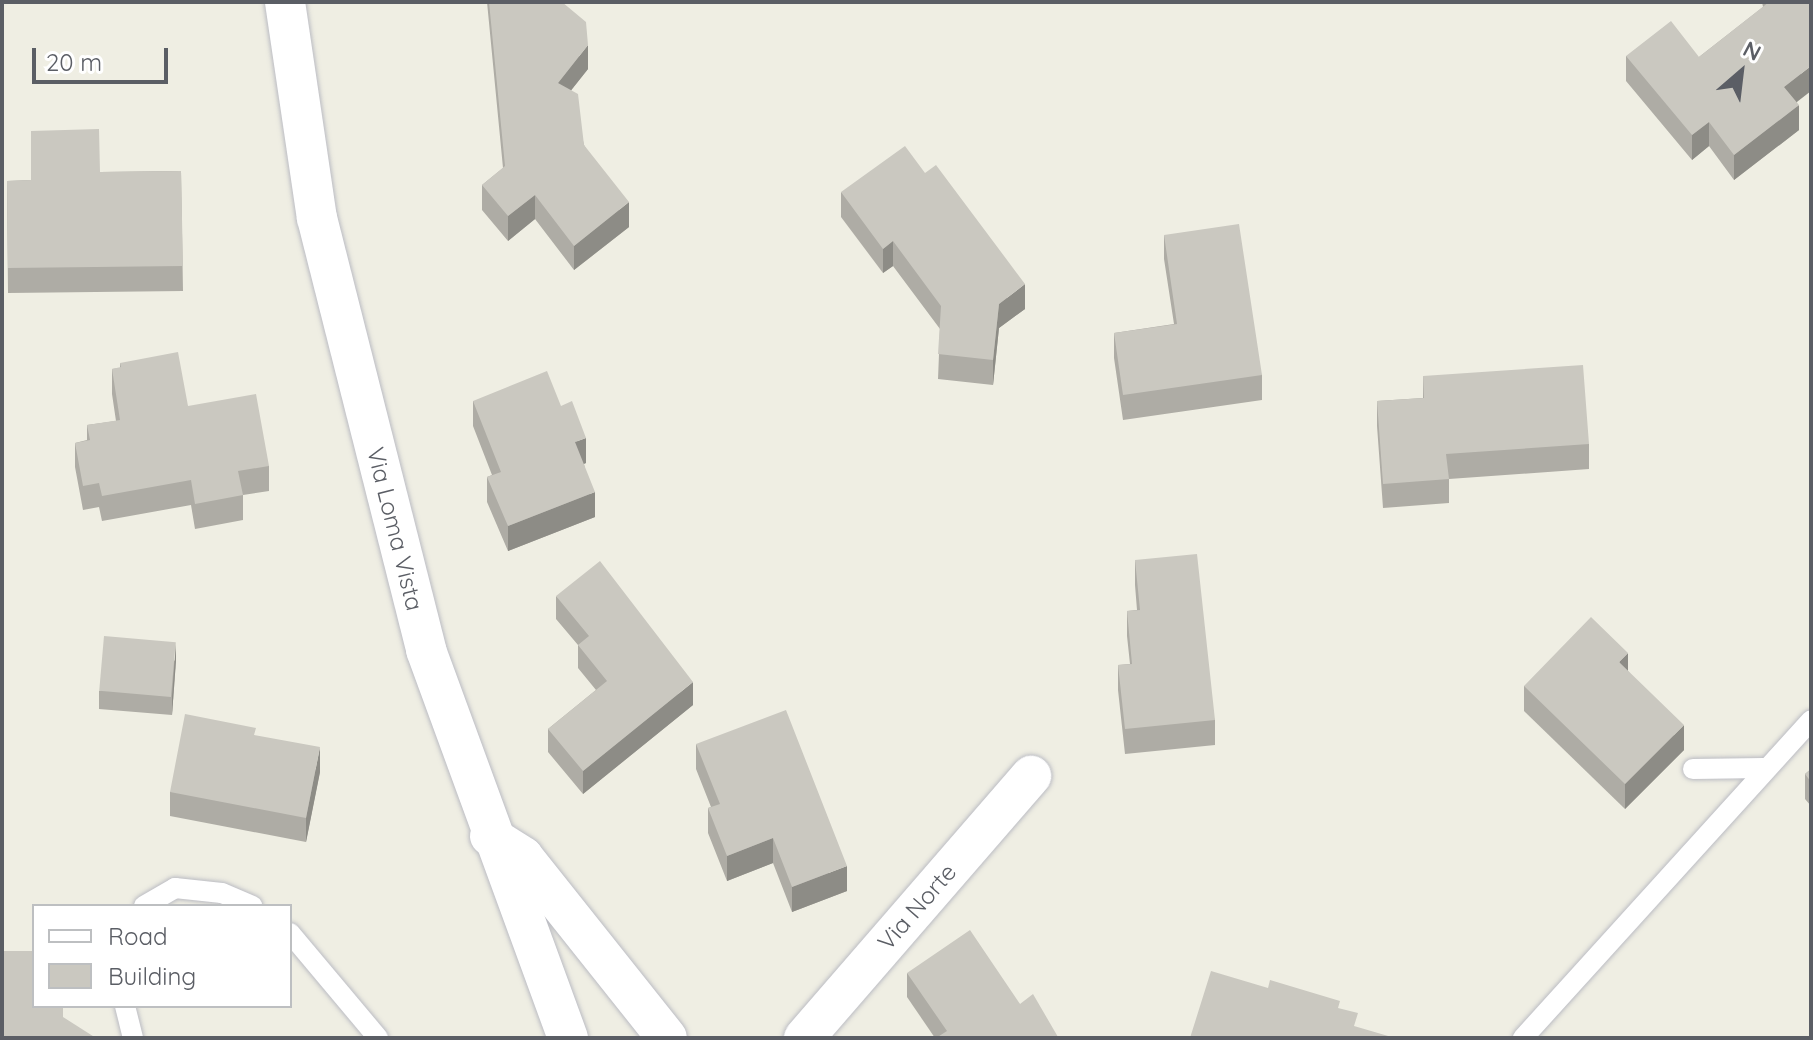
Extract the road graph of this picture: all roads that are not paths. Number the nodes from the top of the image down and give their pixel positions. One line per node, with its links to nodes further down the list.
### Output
1 (285, 2): 6 (street, Via Loma Vista)
2 (1811, 720): 3 (lane)
3 (1764, 768): 4 (lane); 16 (lane)
4 (1693, 769)
5 (1031, 776): 15 (street, Via Norte)
6 (490, 836): 13 (street, Via Loma Vista); 14 (street)
7 (147, 904): 8 (lane)
8 (247, 904)
9 (292, 935): 12 (lane)
10 (126, 1008): 11 (lane)
11 (133, 1038)
12 (378, 1038)
13 (568, 1038)
14 (667, 1038)
15 (804, 1038)
16 (1523, 1038)

